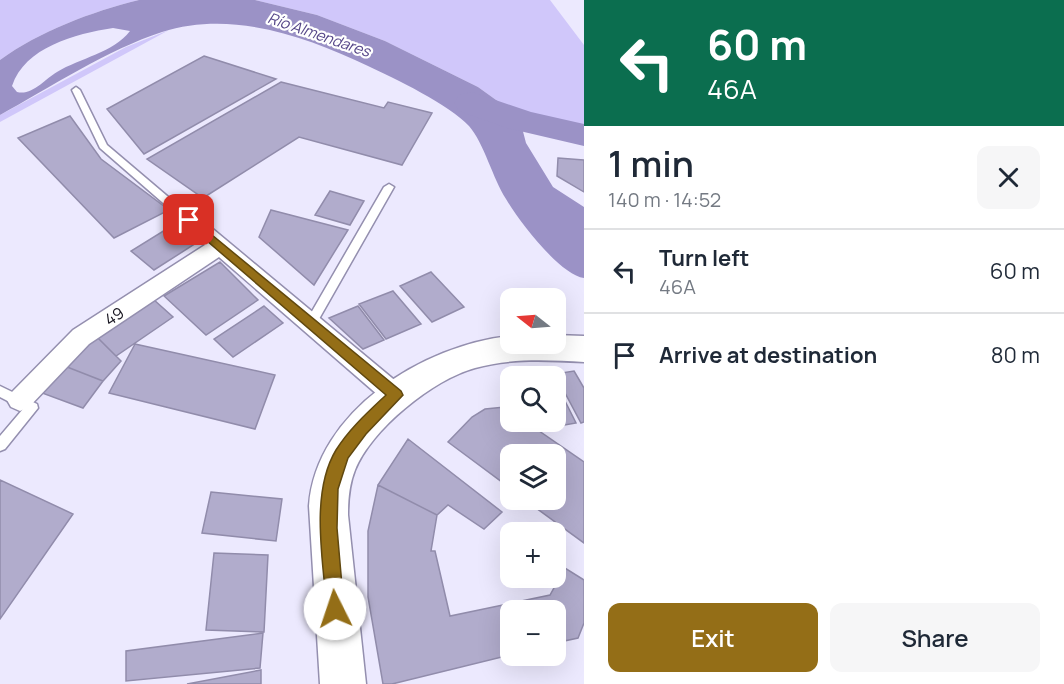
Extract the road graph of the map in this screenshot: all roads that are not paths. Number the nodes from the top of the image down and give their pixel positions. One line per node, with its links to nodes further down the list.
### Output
1 (76, 90): 3 (lane)
2 (389, 187): 5 (lane)
3 (189, 220): 4 (street)
4 (220, 246): 5 (street); 8 (street, 49)
5 (311, 323): 7 (street)
6 (584, 349): 7 (main road)
7 (395, 395): 10 (main road)
8 (10, 396): 9 (lane)
9 (0, 445)
10 (343, 684)

